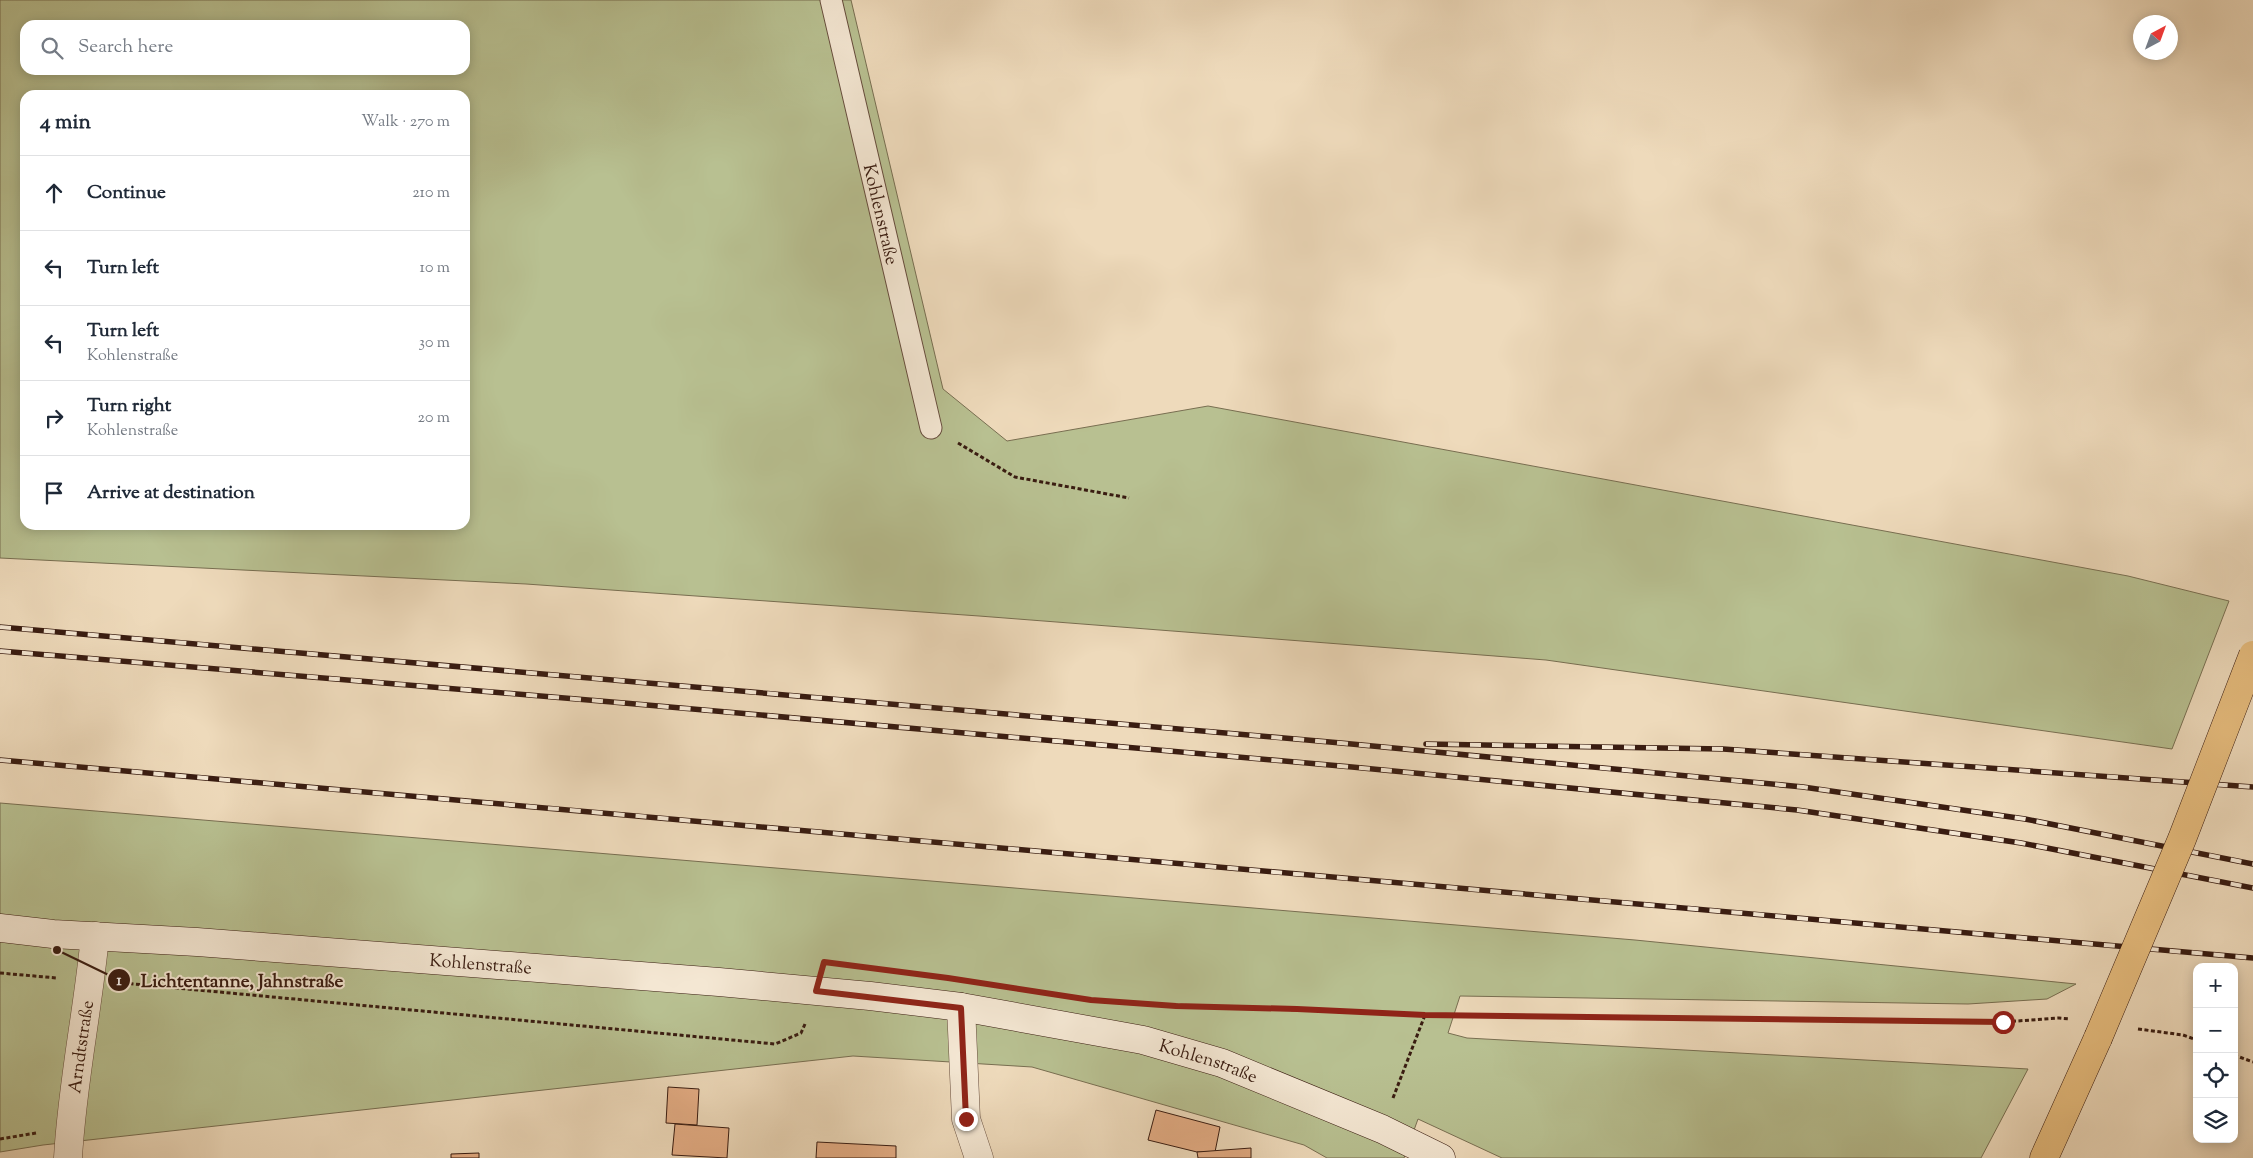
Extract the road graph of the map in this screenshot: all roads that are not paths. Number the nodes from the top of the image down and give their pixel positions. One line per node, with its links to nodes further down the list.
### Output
1 (831, 0): 2 (lane, Kohlenstraße)
2 (931, 428)
3 (2253, 655): 10 (main road, bridge)
4 (0, 928): 5 (street, Kohlenstraße)
5 (95, 936): 6 (street, Kohlenstraße); 7 (street, Arndtstraße)
6 (961, 1008): 8 (street); 9 (street, Kohlenstraße)
7 (68, 1158)
8 (979, 1158)
9 (1441, 1158)
10 (2044, 1158)

